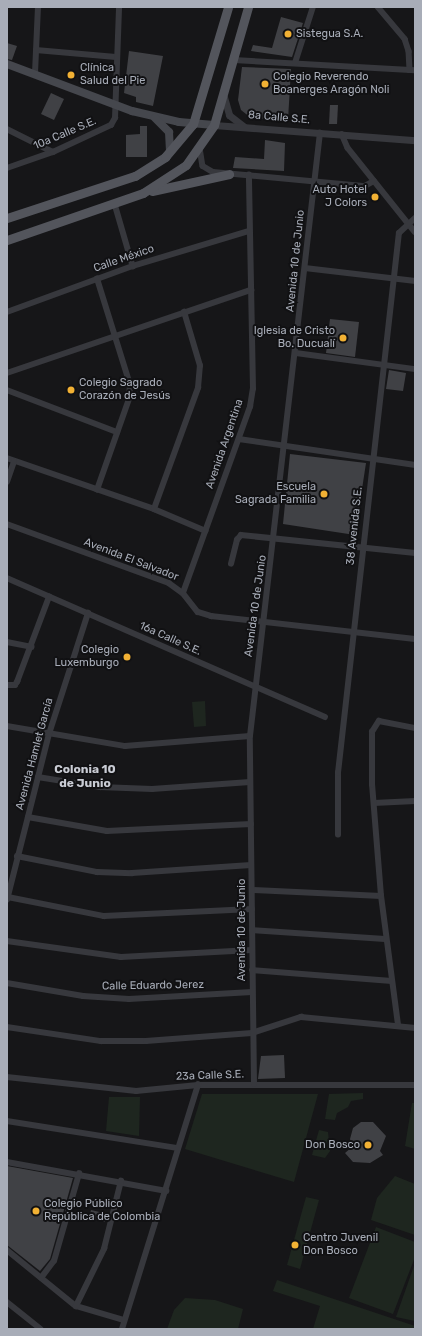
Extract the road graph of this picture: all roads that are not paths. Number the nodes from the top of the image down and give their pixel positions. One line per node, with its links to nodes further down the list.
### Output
1 (38, 7): 7 (street)
2 (119, 7): 8 (street)
3 (228, 7): 17 (main road)
4 (248, 7): 9 (main road)
5 (313, 7): 10 (street)
6 (378, 7): 12 (street)
7 (36, 50): 8 (street); 13 (street)
8 (116, 57): 15 (street)
9 (234, 60): 10 (street); 14 (main road)
10 (295, 63): 12 (street)
11 (7, 64): 13 (main road)
12 (413, 70)
13 (35, 73): 15 (main road)
14 (224, 97): 18 (main road); 19 (street)
15 (115, 106): 16 (main road); 25 (street, 10a Calle S.E.)
16 (153, 116): 17 (main road); 26 (main road)
17 (193, 124): 18 (main road); 26 (main road)
18 (214, 125): 19 (street, 8a Calle S.E.); 24 (main road)
19 (243, 126): 21 (street, 8a Calle S.E.)
20 (7, 129): 25 (street)
21 (320, 133): 22 (street, 8a Calle S.E.); 31 (street, Avenida 10 de Junio)
22 (342, 134): 23 (street); 30 (street)
23 (415, 140)
24 (200, 148): 28 (street); 32 (main road)
25 (53, 152): 27 (street, 10a Calle S.E.)
26 (170, 152): 34 (main road)
27 (7, 168)
28 (229, 174): 29 (street); 32 (main road)
29 (249, 175): 31 (street); 37 (street, Avenida Argentina)
30 (374, 181): 31 (street); 36 (street)
31 (316, 183): 41 (street, Avenida 10 de Junio)
32 (143, 193): 33 (main road)
33 (115, 204): 39 (main road); 40 (street)
34 (7, 218)
35 (415, 218): 36 (street)
36 (408, 223): 38 (street); 43 (street, 38 Avenida S.E.)
37 (249, 231): 40 (street, Calle México); 45 (street, Avenida Argentina)
38 (415, 232)
39 (7, 240)
40 (133, 266): 42 (street, Calle México)
41 (305, 268): 43 (street); 49 (street, Avenida 10 de Junio)
42 (97, 279): 46 (street, Calle México); 48 (street)
43 (393, 279): 44 (street); 50 (street, 38 Avenida S.E.)
44 (415, 281)
45 (251, 290): 47 (street); 55 (street, Avenida Argentina)
46 (7, 312)
47 (184, 312): 48 (street); 63 (street)
48 (114, 334): 52 (street); 54 (street)
49 (296, 353): 50 (street); 56 (street, Avenida 10 de Junio)
50 (385, 365): 51 (street); 58 (street, 38 Avenida S.E.)
51 (415, 369)
52 (7, 373)
53 (7, 390): 54 (street)
54 (117, 432): 62 (street)
55 (239, 439): 56 (street); 65 (street, Avenida Argentina)
56 (285, 446): 58 (street); 66 (street, Avenida 10 de Junio)
57 (7, 458): 59 (street)
58 (373, 460): 60 (street); 67 (street, 38 Avenida S.E.)
59 (14, 462): 61 (street); 62 (street)
60 (415, 465)
61 (7, 482)
62 (97, 490): 63 (street)
63 (154, 509): 65 (street)
64 (7, 524): 71 (street, Avenida El Salvador)
65 (206, 531): 71 (street, Avenida Argentina)
66 (276, 538): 67 (street); 69 (street); 74 (street, Avenida 10 de Junio)
67 (363, 547): 68 (street); 75 (street, 38 Avenida S.E.)
68 (415, 553)
69 (231, 564)
70 (7, 578): 72 (street, 16a Calle S.E.)
71 (183, 593): 74 (street, Avenida El Salvador)
72 (49, 597): 73 (street, 16a Calle S.E.); 78 (street)
73 (88, 614): 80 (street, 16a Calle S.E.); 84 (street, Avenida Hamlet García)
74 (264, 622): 75 (street, Avenida El Salvador); 80 (street, Avenida 10 de Junio)
75 (354, 631): 76 (street, Avenida El Salvador); 92 (street, 38 Avenida S.E.)
76 (415, 639)
77 (7, 642): 78 (street)
78 (32, 647): 79 (street)
79 (7, 685)
80 (254, 687): 81 (street, 16a Calle S.E.); 85 (street, Avenida 10 de Junio)
81 (326, 717)
82 (7, 726): 84 (street)
83 (415, 728): 89 (street)
84 (49, 734): 85 (street); 86 (street, Avenida Hamlet García)
85 (250, 736): 87 (street, Avenida 10 de Junio)
86 (38, 778): 87 (street); 90 (street, Avenida Hamlet García)
87 (250, 782): 91 (street, Avenida 10 de Junio)
88 (415, 801): 89 (street)
89 (374, 803): 96 (street)
90 (28, 817): 91 (street); 93 (street, Avenida Hamlet García)
91 (251, 824): 94 (street, Avenida 10 de Junio)
92 (338, 835)
93 (17, 856): 94 (street); 97 (street, Avenida Hamlet García)
94 (252, 865): 95 (street, Avenida 10 de Junio)
95 (252, 890): 96 (street); 98 (street, Avenida 10 de Junio)
96 (381, 896): 100 (street)
97 (7, 899): 98 (street)
98 (252, 909): 99 (street, Avenida 10 de Junio)
99 (252, 930): 100 (street); 102 (street, Avenida 10 de Junio)
100 (385, 938): 104 (street)
101 (7, 942): 102 (street)
102 (252, 950): 103 (street, Avenida 10 de Junio)
103 (252, 970): 104 (street); 106 (street, Avenida 10 de Junio)
104 (392, 981): 107 (street)
105 (7, 983): 106 (street, Calle Eduardo Jerez)
106 (252, 992): 110 (street, Avenida 10 de Junio)
107 (398, 1026): 109 (street); 110 (street)
108 (7, 1027): 110 (street)
109 (415, 1028)
110 (252, 1033): 112 (street, Avenida 10 de Junio)
111 (7, 1077): 113 (street, 23a Calle S.E.)
112 (254, 1084): 113 (street, 23a Calle S.E.); 114 (street, 23a Calle S.E.)
113 (198, 1085): 116 (street)
114 (415, 1085)
115 (7, 1121): 116 (street)
116 (178, 1148): 120 (street)
117 (7, 1162): 118 (street)
118 (79, 1174): 119 (street); 122 (street)
119 (121, 1181): 120 (street); 124 (street)
120 (166, 1191): 125 (street)
121 (7, 1250): 122 (street)
122 (41, 1278): 124 (street)
123 (7, 1302): 126 (street)
124 (76, 1306): 125 (street)
125 (124, 1320): 127 (street)
126 (41, 1329)
127 (122, 1329)

